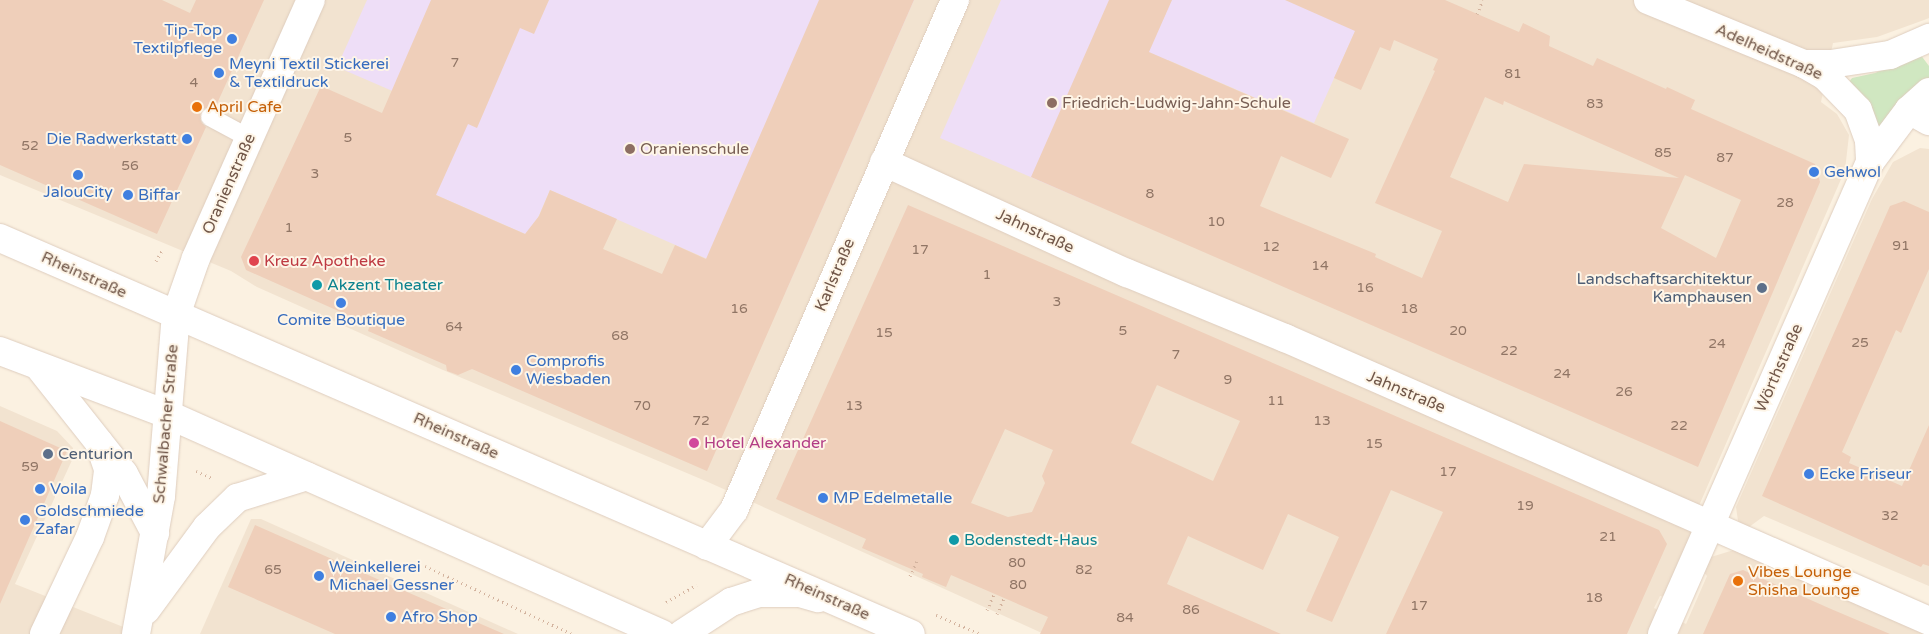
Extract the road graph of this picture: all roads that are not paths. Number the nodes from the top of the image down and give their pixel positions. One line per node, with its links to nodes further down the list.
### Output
1 (311, 0): 9 (street, Oranienstraße)
2 (955, 0): 10 (street, Karlstraße)
3 (1648, 0): 5 (street, Adelheidstraße)
4 (1929, 38): 5 (street)
5 (1804, 64): 11 (street, Adelheidstraße)
6 (1929, 92): 7 (street, Wörthstraße)
7 (1919, 115): 11 (street, Wörthstraße)
8 (210, 118): 9 (lane)
9 (249, 138): 13 (street, Oranienstraße)
10 (884, 162): 19 (street, Jahnstraße); 21 (street, Karlstraße)
11 (1870, 162): 19 (street, Wörthstraße)
12 (0, 238): 13 (street, Rheinstraße)
13 (176, 314): 16 (street, Schwalbacher Straße); 21 (street, Rheinstraße)
14 (0, 350): 15 (street)
15 (39, 367): 16 (street); 17 (street, Schwalbacher Straße)
16 (169, 415): 18 (street); 20 (street, Schwalbacher Straße)
17 (100, 443): 20 (street, Schwalbacher Straße); 25 (street, Schwalbacher Straße)
18 (307, 476): 24 (street); 26 (street)
19 (1710, 524): 23 (street, Jahnstraße); 29 (street, Wörthstraße)
20 (156, 533): 24 (street, Schwalbacher Straße)
21 (707, 546): 22 (street, Rheinstraße)
22 (855, 610): 27 (street); 28 (street, Rheinstraße)
23 (1929, 620)
24 (138, 627)
25 (44, 634)
26 (662, 634)
27 (682, 634)
28 (911, 634)
29 (1662, 634)

